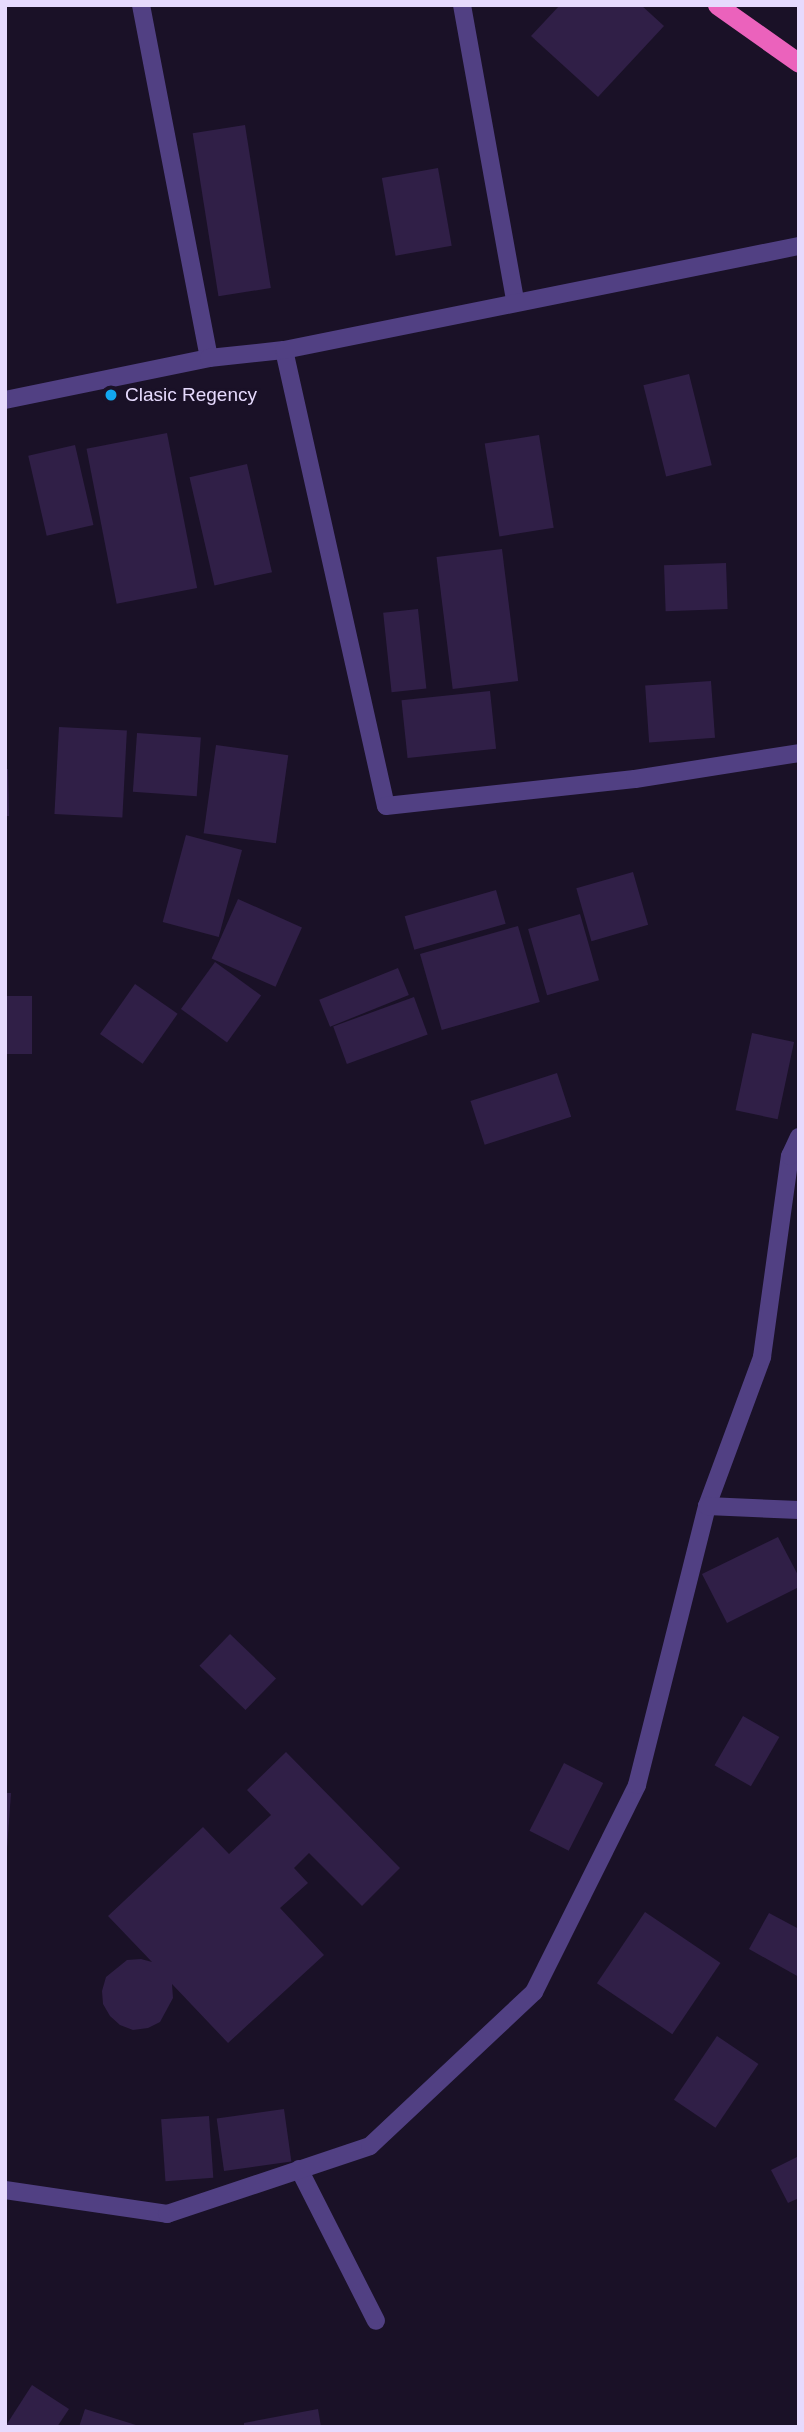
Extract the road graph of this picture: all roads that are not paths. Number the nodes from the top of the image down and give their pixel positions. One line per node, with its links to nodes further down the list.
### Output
1 (141, 5): 8 (street)
2 (462, 5): 6 (street)
3 (717, 5): 4 (highway)
4 (799, 63)
5 (799, 246): 6 (street)
6 (515, 301): 7 (street)
7 (284, 350): 8 (street); 10 (street)
8 (209, 358): 9 (street)
9 (5, 400)
10 (799, 753)
11 (799, 1137): 12 (street)
12 (707, 1506): 13 (street); 14 (street)
13 (799, 1510)
14 (299, 2169): 15 (street); 16 (street)
15 (5, 2190)
16 (376, 2321)

